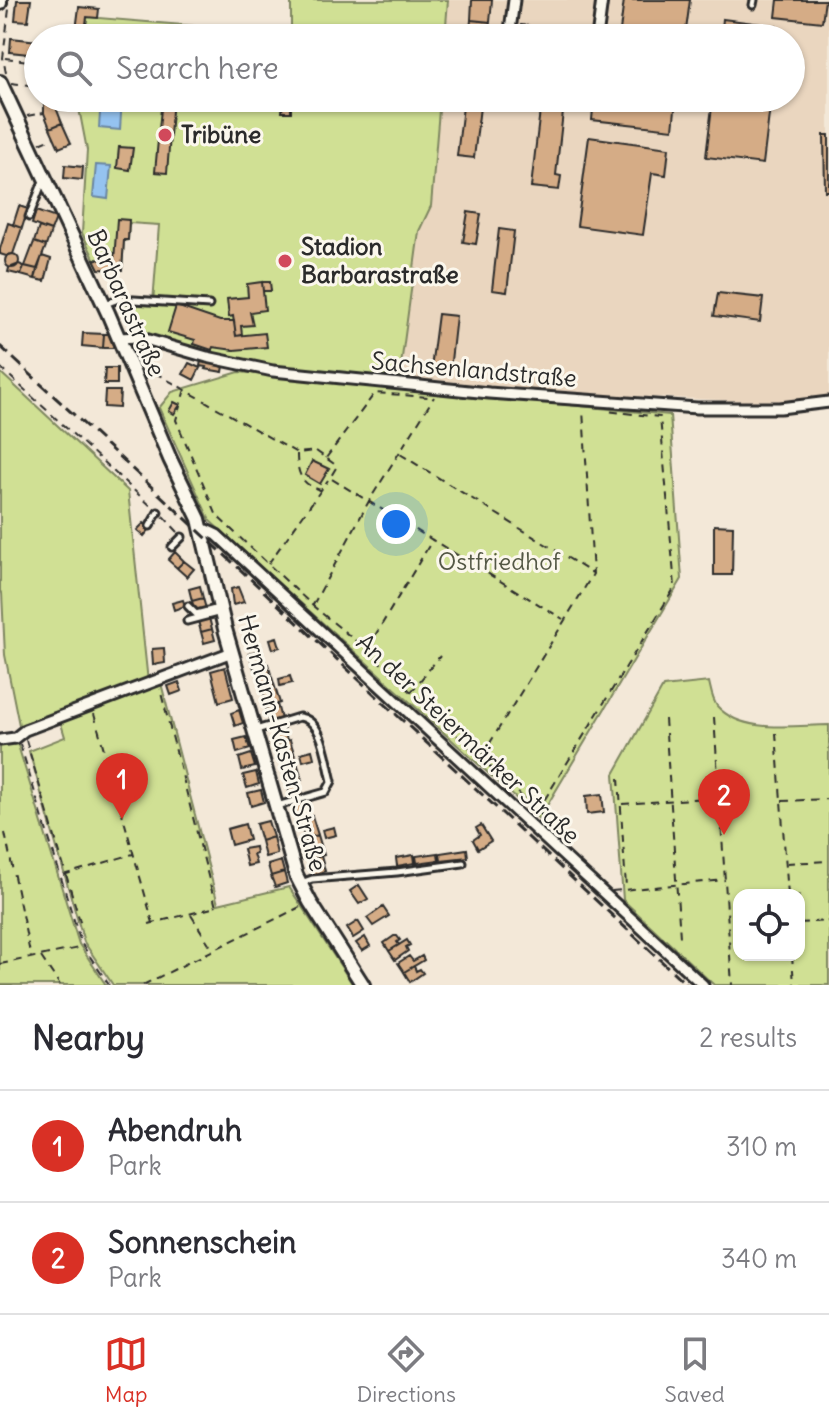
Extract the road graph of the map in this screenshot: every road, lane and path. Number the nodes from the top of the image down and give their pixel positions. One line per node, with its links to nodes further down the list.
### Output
1 (514, 0): 4 (street)
2 (602, 0): 5 (street)
3 (16, 7): 7 (path)
4 (511, 24)
5 (599, 24)
6 (22, 53): 8 (path)
7 (3, 58): 8 (path); 10 (path)
8 (21, 60): 9 (path)
9 (24, 60)
10 (7, 84): 15 (street, Barbarastraße)
11 (44, 113): 12 (path)
12 (26, 116)
13 (54, 137): 14 (path)
14 (43, 154)
15 (45, 178): 16 (lane); 17 (street, Barbarastraße)
16 (29, 217)
17 (104, 305): 18 (lane); 19 (street, Barbarastraße)
18 (209, 305)
19 (119, 338): 20 (street, Barbarastraße); 23 (street, Sachsenlandstraße)
20 (131, 364): 22 (path); 34 (street, Barbarastraße)
21 (0, 367): 32 (path)
22 (185, 389): 26 (path); 39 (path)
23 (829, 402)
24 (583, 409): 40 (path)
25 (599, 410): 66 (path)
26 (297, 453): 28 (path); 30 (path)
27 (400, 453): 28 (path); 31 (path); 40 (path)
28 (326, 458): 29 (path)
29 (330, 478): 30 (path); 31 (path)
30 (321, 490): 39 (path)
31 (369, 501): 36 (path); 42 (path)
32 (158, 512): 33 (lane); 35 (path)
33 (150, 526)
34 (202, 528): 37 (street, Barbarastraße); 68 (street, An der Steiermärker Straße)
35 (182, 537): 38 (lane)
36 (433, 539): 44 (path); 46 (path)
37 (205, 545): 43 (street, Hermann-Kasten-Straße)
38 (172, 547)
39 (268, 564): 42 (path)
40 (593, 574): 44 (path)
41 (188, 606): 43 (lane)
42 (313, 606): 46 (path)
43 (220, 610): 45 (lane); 47 (street, Hermann-Kasten-Straße)
44 (563, 619): 58 (path)
45 (187, 621)
46 (367, 650): 50 (path)
47 (232, 652): 49 (street); 54 (street, Hermann-Kasten-Straße)
48 (440, 656): 50 (path)
49 (158, 680): 51 (street); 82 (path)
50 (410, 693): 58 (path)
51 (92, 705): 56 (street); 69 (path)
52 (714, 717): 60 (path)
53 (665, 719): 62 (path)
54 (256, 730): 65 (street, Hermann-Kasten-Straße); 65 (lane)
55 (776, 733): 63 (path)
56 (21, 734): 57 (street); 73 (path); 74 (path)
57 (0, 740)
58 (481, 757): 66 (path)
59 (619, 778): 64 (path)
60 (719, 797): 62 (path); 75 (path)
61 (829, 799): 63 (path)
62 (670, 801): 64 (path); 77 (path)
63 (781, 801): 72 (path)
64 (621, 804): 78 (path)
65 (276, 807): 76 (street, Hermann-Kasten-Straße)
66 (537, 812): 68 (path)
67 (5, 833): 90 (path)
68 (543, 837): 80 (street, An der Steiermärker Straße)
69 (134, 853): 73 (path); 82 (path)
70 (829, 861): 72 (path)
71 (463, 863): 76 (lane)
72 (785, 864): 79 (path)
73 (67, 874): 74 (path); 85 (path)
74 (62, 876): 87 (path)
75 (725, 880): 77 (path); 98 (path)
76 (300, 883): 96 (street, Hermann-Kasten-Straße)
77 (675, 884): 78 (path); 86 (path)
78 (626, 888): 80 (path)
79 (787, 889)
80 (603, 893): 97 (street, An der Steiermärker Straße)
81 (304, 905): 88 (path)
82 (190, 914): 88 (path)
83 (829, 921): 84 (path)
84 (805, 923)
85 (82, 928)
86 (680, 937)
87 (84, 947): 89 (path); 94 (path)
88 (213, 950): 95 (path)
89 (41, 956): 90 (path); 93 (path)
90 (31, 958): 92 (path)
91 (792, 961): 99 (path)
92 (0, 964)
93 (60, 985)
94 (109, 985)
95 (143, 985)
96 (363, 985)
97 (703, 985)
98 (732, 985)
99 (794, 985)

